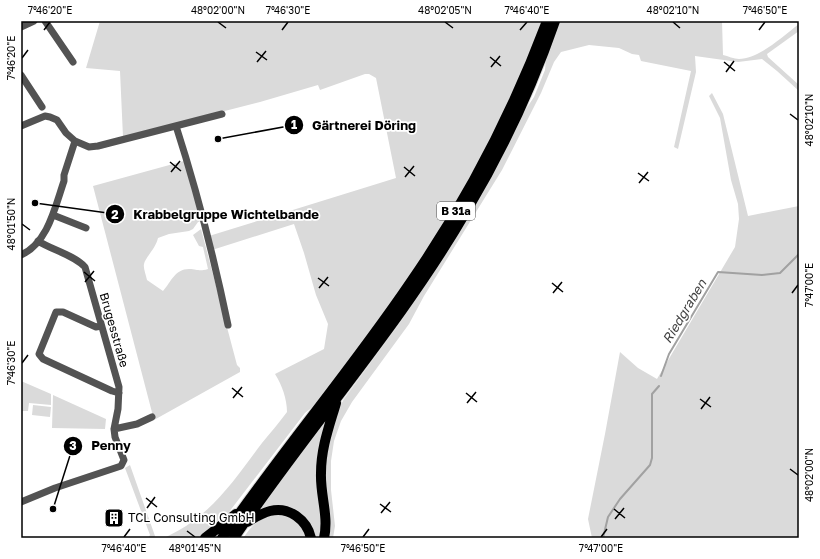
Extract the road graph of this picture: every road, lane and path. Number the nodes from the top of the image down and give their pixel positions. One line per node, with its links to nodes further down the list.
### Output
1 (34, 21): 5 (street)
2 (45, 21): 6 (street)
3 (546, 21): 24 (highway, B 31a)
4 (555, 21): 20 (highway, B 31a)
5 (21, 27)
6 (73, 62)
7 (21, 76): 8 (street)
8 (42, 107)
9 (222, 114): 11 (street)
10 (21, 126): 12 (street)
11 (176, 126): 12 (street); 17 (street)
12 (75, 141): 13 (street)
13 (53, 215): 14 (street); 15 (street)
14 (86, 228)
15 (38, 241): 16 (street); 18 (street, Brugesstraße)
16 (21, 255)
17 (228, 325)
18 (101, 326): 19 (street, Brugesstraße); 19 (street)
19 (119, 392): 22 (street, Brugesstraße)
20 (339, 396): 25 (highway, B 31a); 30 (highway)
21 (152, 417): 22 (street)
22 (114, 429): 23 (street, Brugesstraße)
23 (21, 502)
24 (241, 510): 26 (highway); 27 (highway, B 31a)
25 (244, 524): 28 (highway, B 31a); 29 (highway)
26 (205, 538)
27 (222, 538)
28 (234, 538)
29 (311, 538)
30 (324, 538)

